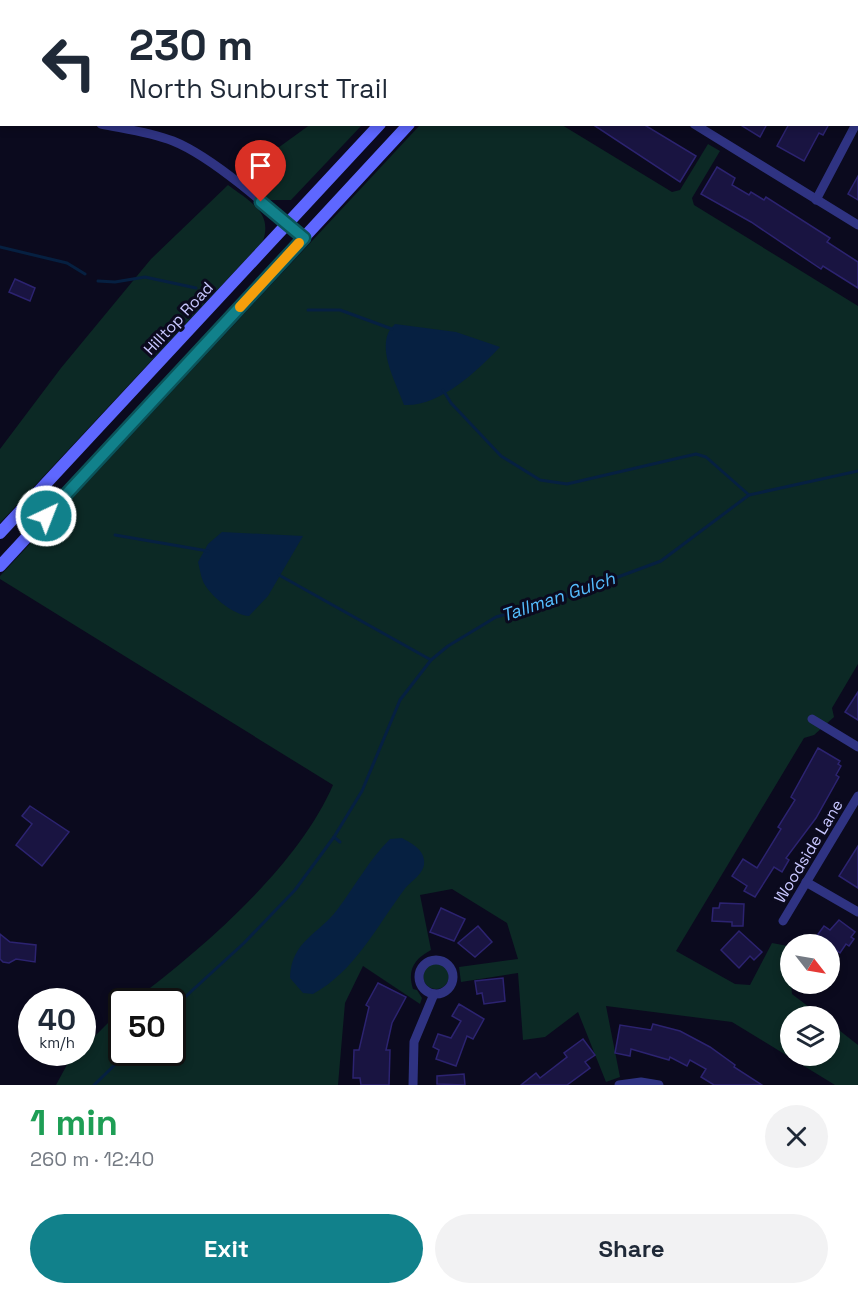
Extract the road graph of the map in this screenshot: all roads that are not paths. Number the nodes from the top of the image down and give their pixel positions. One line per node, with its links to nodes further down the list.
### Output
1 (111, 126): 7 (street)
2 (378, 126): 7 (main road, Hilltop Road)
3 (408, 126): 9 (main road)
4 (699, 126): 6 (street)
5 (855, 126): 6 (street)
6 (816, 200): 8 (street)
7 (288, 224): 9 (street); 10 (main road, Hilltop Road)
8 (858, 225)
9 (304, 238): 11 (main road)
10 (0, 533)
11 (0, 566)
12 (812, 720): 13 (street)
13 (858, 747)
14 (858, 796): 15 (street, Woodside Lane)
15 (806, 882): 16 (street); 17 (street, Woodside Lane)
16 (858, 912)
17 (783, 921)
18 (434, 994): 19 (street)
19 (413, 1085)
20 (619, 1085): 21 (street)
21 (659, 1085)

